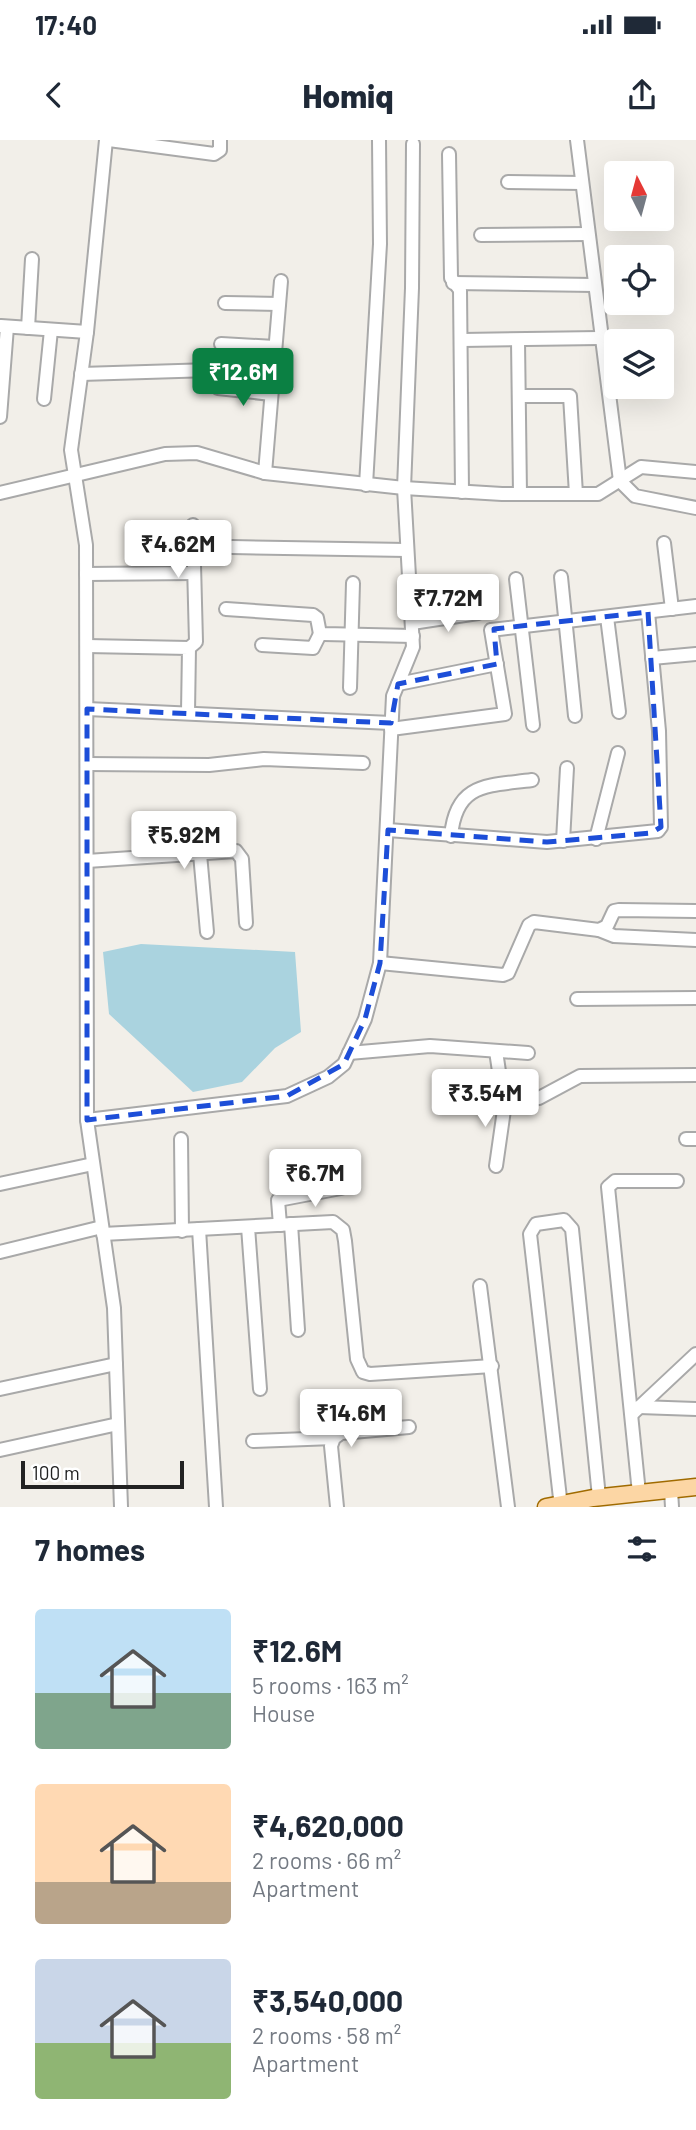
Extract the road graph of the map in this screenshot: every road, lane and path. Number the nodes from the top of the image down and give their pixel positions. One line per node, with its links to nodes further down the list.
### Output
1 (107, 140): 2 (street); 20 (street)
2 (220, 140)
3 (379, 140): 37 (street)
4 (577, 140): 8 (street)
5 (413, 145): 38 (street)
6 (449, 154): 13 (street)
7 (508, 182): 8 (street)
8 (582, 183): 9 (street)
9 (588, 234): 10 (street); 14 (street)
10 (481, 235)
11 (32, 259): 18 (street)
12 (281, 281): 16 (street)
13 (453, 283): 14 (street); 22 (street)
14 (594, 285): 21 (street)
15 (225, 303): 16 (street)
16 (279, 304): 25 (street)
17 (4, 326): 18 (street); 32 (street)
18 (27, 328): 19 (street)
19 (51, 330): 20 (street); 31 (street)
20 (88, 332): 27 (street)
21 (600, 338): 23 (street); 36 (street)
22 (461, 340): 23 (street); 39 (street)
23 (518, 341): 30 (street)
24 (221, 344): 25 (street)
25 (275, 347): 29 (street)
26 (211, 370): 27 (street)
27 (80, 374): 34 (street)
28 (218, 388): 29 (street)
29 (271, 394): 35 (street)
30 (519, 396): 41 (street); 42 (street)
31 (44, 398)
32 (0, 417)
33 (696, 472): 36 (street)
34 (75, 473): 35 (street); 40 (street); 49 (street)
35 (265, 473): 37 (street)
36 (620, 481): 42 (street); 43 (street)
37 (366, 485): 38 (street)
38 (404, 488): 39 (street); 47 (street)
39 (463, 492): 41 (street)
40 (0, 493)
41 (520, 494): 42 (street)
42 (576, 494)
43 (696, 508)
44 (193, 525): 48 (street)
45 (664, 543): 55 (street)
46 (232, 547): 47 (street)
47 (407, 550): 61 (street)
48 (194, 573): 49 (street); 66 (street)
49 (86, 574): 65 (street)
50 (561, 577): 59 (street)
51 (516, 579): 60 (street)
52 (353, 583): 63 (street)
53 (696, 606): 55 (street)
54 (226, 609): 62 (street)
55 (672, 609): 56 (street)
56 (648, 612): 58 (street); 68 (street)
57 (478, 613): 61 (street)
58 (607, 617): 59 (street); 74 (street)
59 (565, 621): 60 (street); 75 (street)
60 (523, 626): 69 (street); 76 (street)
61 (412, 630): 63 (street); 70 (street)
62 (320, 634): 63 (street); 64 (street)
63 (352, 635): 71 (street)
64 (262, 645)
65 (87, 646): 66 (street); 72 (street)
66 (189, 648): 73 (street)
67 (696, 654): 68 (street)
68 (652, 658): 85 (street)
69 (497, 663): 70 (street); 77 (street)
70 (398, 684): 77 (street)
71 (350, 688)
72 (87, 709): 73 (street); 80 (street)
73 (188, 712): 77 (street)
74 (619, 712)
75 (575, 716)
76 (533, 725)
77 (391, 726): 83 (street)
78 (618, 753): 85 (street)
79 (363, 763): 80 (street)
80 (87, 764): 88 (street)
81 (567, 768): 86 (street)
82 (532, 780): 84 (street)
83 (388, 830): 84 (street); 94 (street)
84 (451, 836): 86 (street)
85 (596, 839): 86 (street)
86 (563, 841)
87 (200, 854): 88 (street); 90 (street); 92 (street)
88 (87, 861): 102 (street)
89 (696, 911): 91 (street)
90 (246, 923)
91 (599, 930): 93 (street); 94 (street)
92 (207, 932)
93 (696, 940)
94 (380, 963): 98 (street)
95 (696, 998): 96 (street)
96 (577, 999)
97 (496, 1051): 98 (street); 99 (street); 101 (street)
98 (349, 1053): 102 (street)
99 (528, 1053)
100 (696, 1075): 101 (street)
101 (506, 1096): 105 (street)
102 (87, 1120): 104 (street)
103 (181, 1139): 113 (street)
104 (93, 1164): 107 (street); 112 (street)
105 (496, 1166)
106 (677, 1181): 123 (street)
107 (0, 1184)
108 (341, 1188): 109 (street)
109 (286, 1224): 110 (street); 116 (street); 119 (street)
110 (248, 1227): 111 (street); 121 (street)
111 (199, 1229): 113 (street); 135 (street)
112 (103, 1230): 113 (street); 114 (street); 118 (street)
113 (182, 1231)
114 (0, 1252)
115 (480, 1286): 119 (street)
116 (298, 1330)
117 (696, 1354): 123 (street)
118 (116, 1364): 120 (street); 124 (street)
119 (492, 1366): 137 (street)
120 (0, 1389)
121 (260, 1389)
122 (696, 1409): 123 (street)
123 (635, 1411): 131 (street)
124 (118, 1424): 128 (street); 134 (street)
125 (409, 1427): 126 (street)
126 (334, 1438): 127 (street); 136 (street)
127 (253, 1441)
128 (0, 1450)
129 (696, 1487): 130 (main road)
130 (671, 1490): 131 (main road); 138 (street)
131 (639, 1493): 132 (main road)
132 (599, 1497): 133 (main road); 133 (street)
133 (556, 1506)
134 (121, 1507)
135 (216, 1507)
136 (337, 1507)
137 (508, 1507)
138 (672, 1507)

